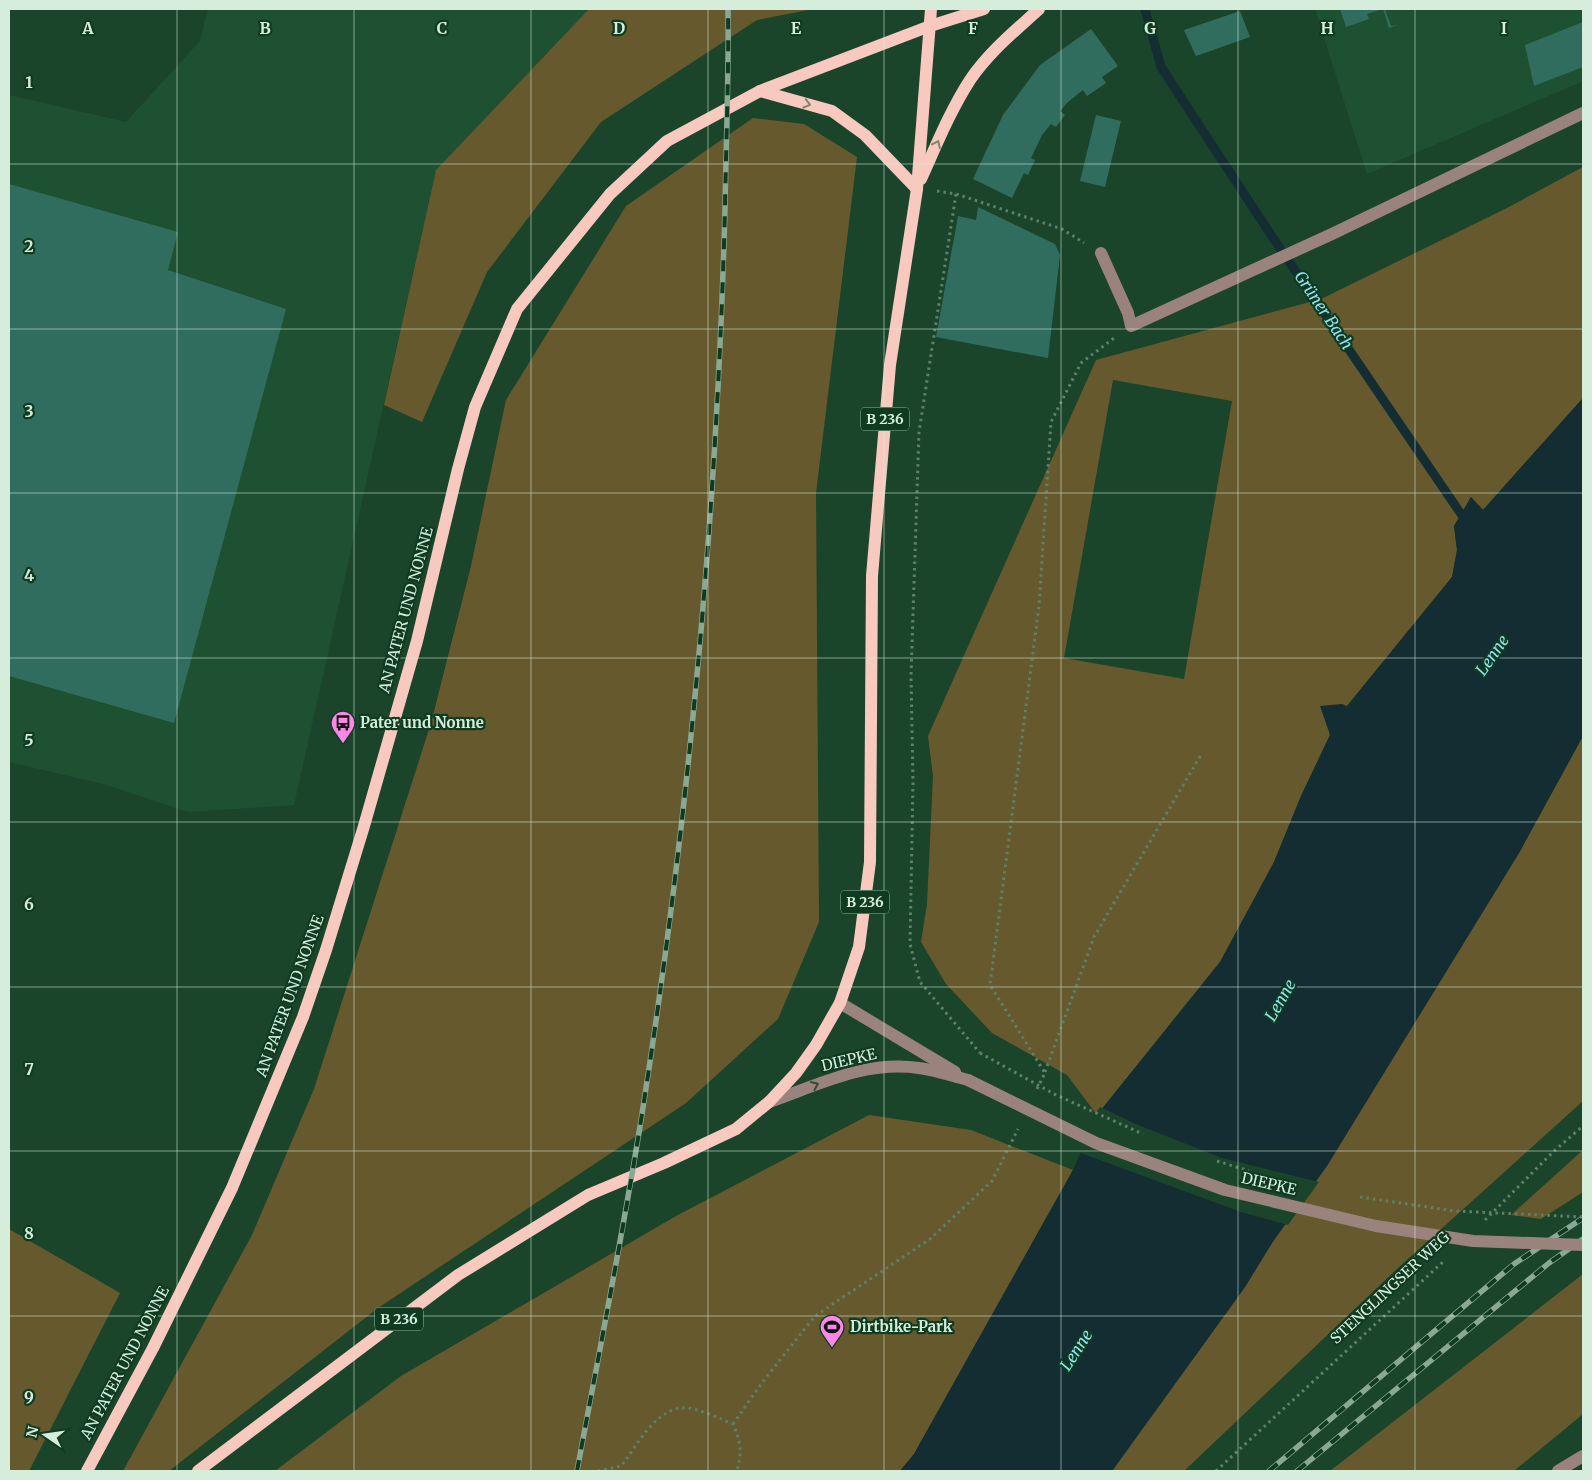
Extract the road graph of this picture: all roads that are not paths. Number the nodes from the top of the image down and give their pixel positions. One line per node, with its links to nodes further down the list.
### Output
1 (931, 9): 4 (main road)
2 (984, 9): 4 (main road, AN PATER UND NONNE)
3 (1040, 9): 7 (main road, B 236, one-way to 3)
4 (930, 26): 5 (main road, AN PATER UND NONNE); 7 (main road, B 236)
5 (760, 91): 7 (main road, one-way to 7); 14 (main road, AN PATER UND NONNE)
6 (1583, 112): 8 (street)
7 (917, 188): 9 (main road, B 236)
8 (1101, 253)
9 (840, 1003): 10 (street, DIEPKE); 11 (main road, B 236)
10 (968, 1080): 11 (street, DIEPKE, one-way to 10); 12 (street, DIEPKE, bridge)
11 (769, 1102): 15 (main road, B 236)
12 (1583, 1244)
13 (1583, 1456): 16 (street)
14 (87, 1471)
15 (198, 1471)
16 (1558, 1471)

